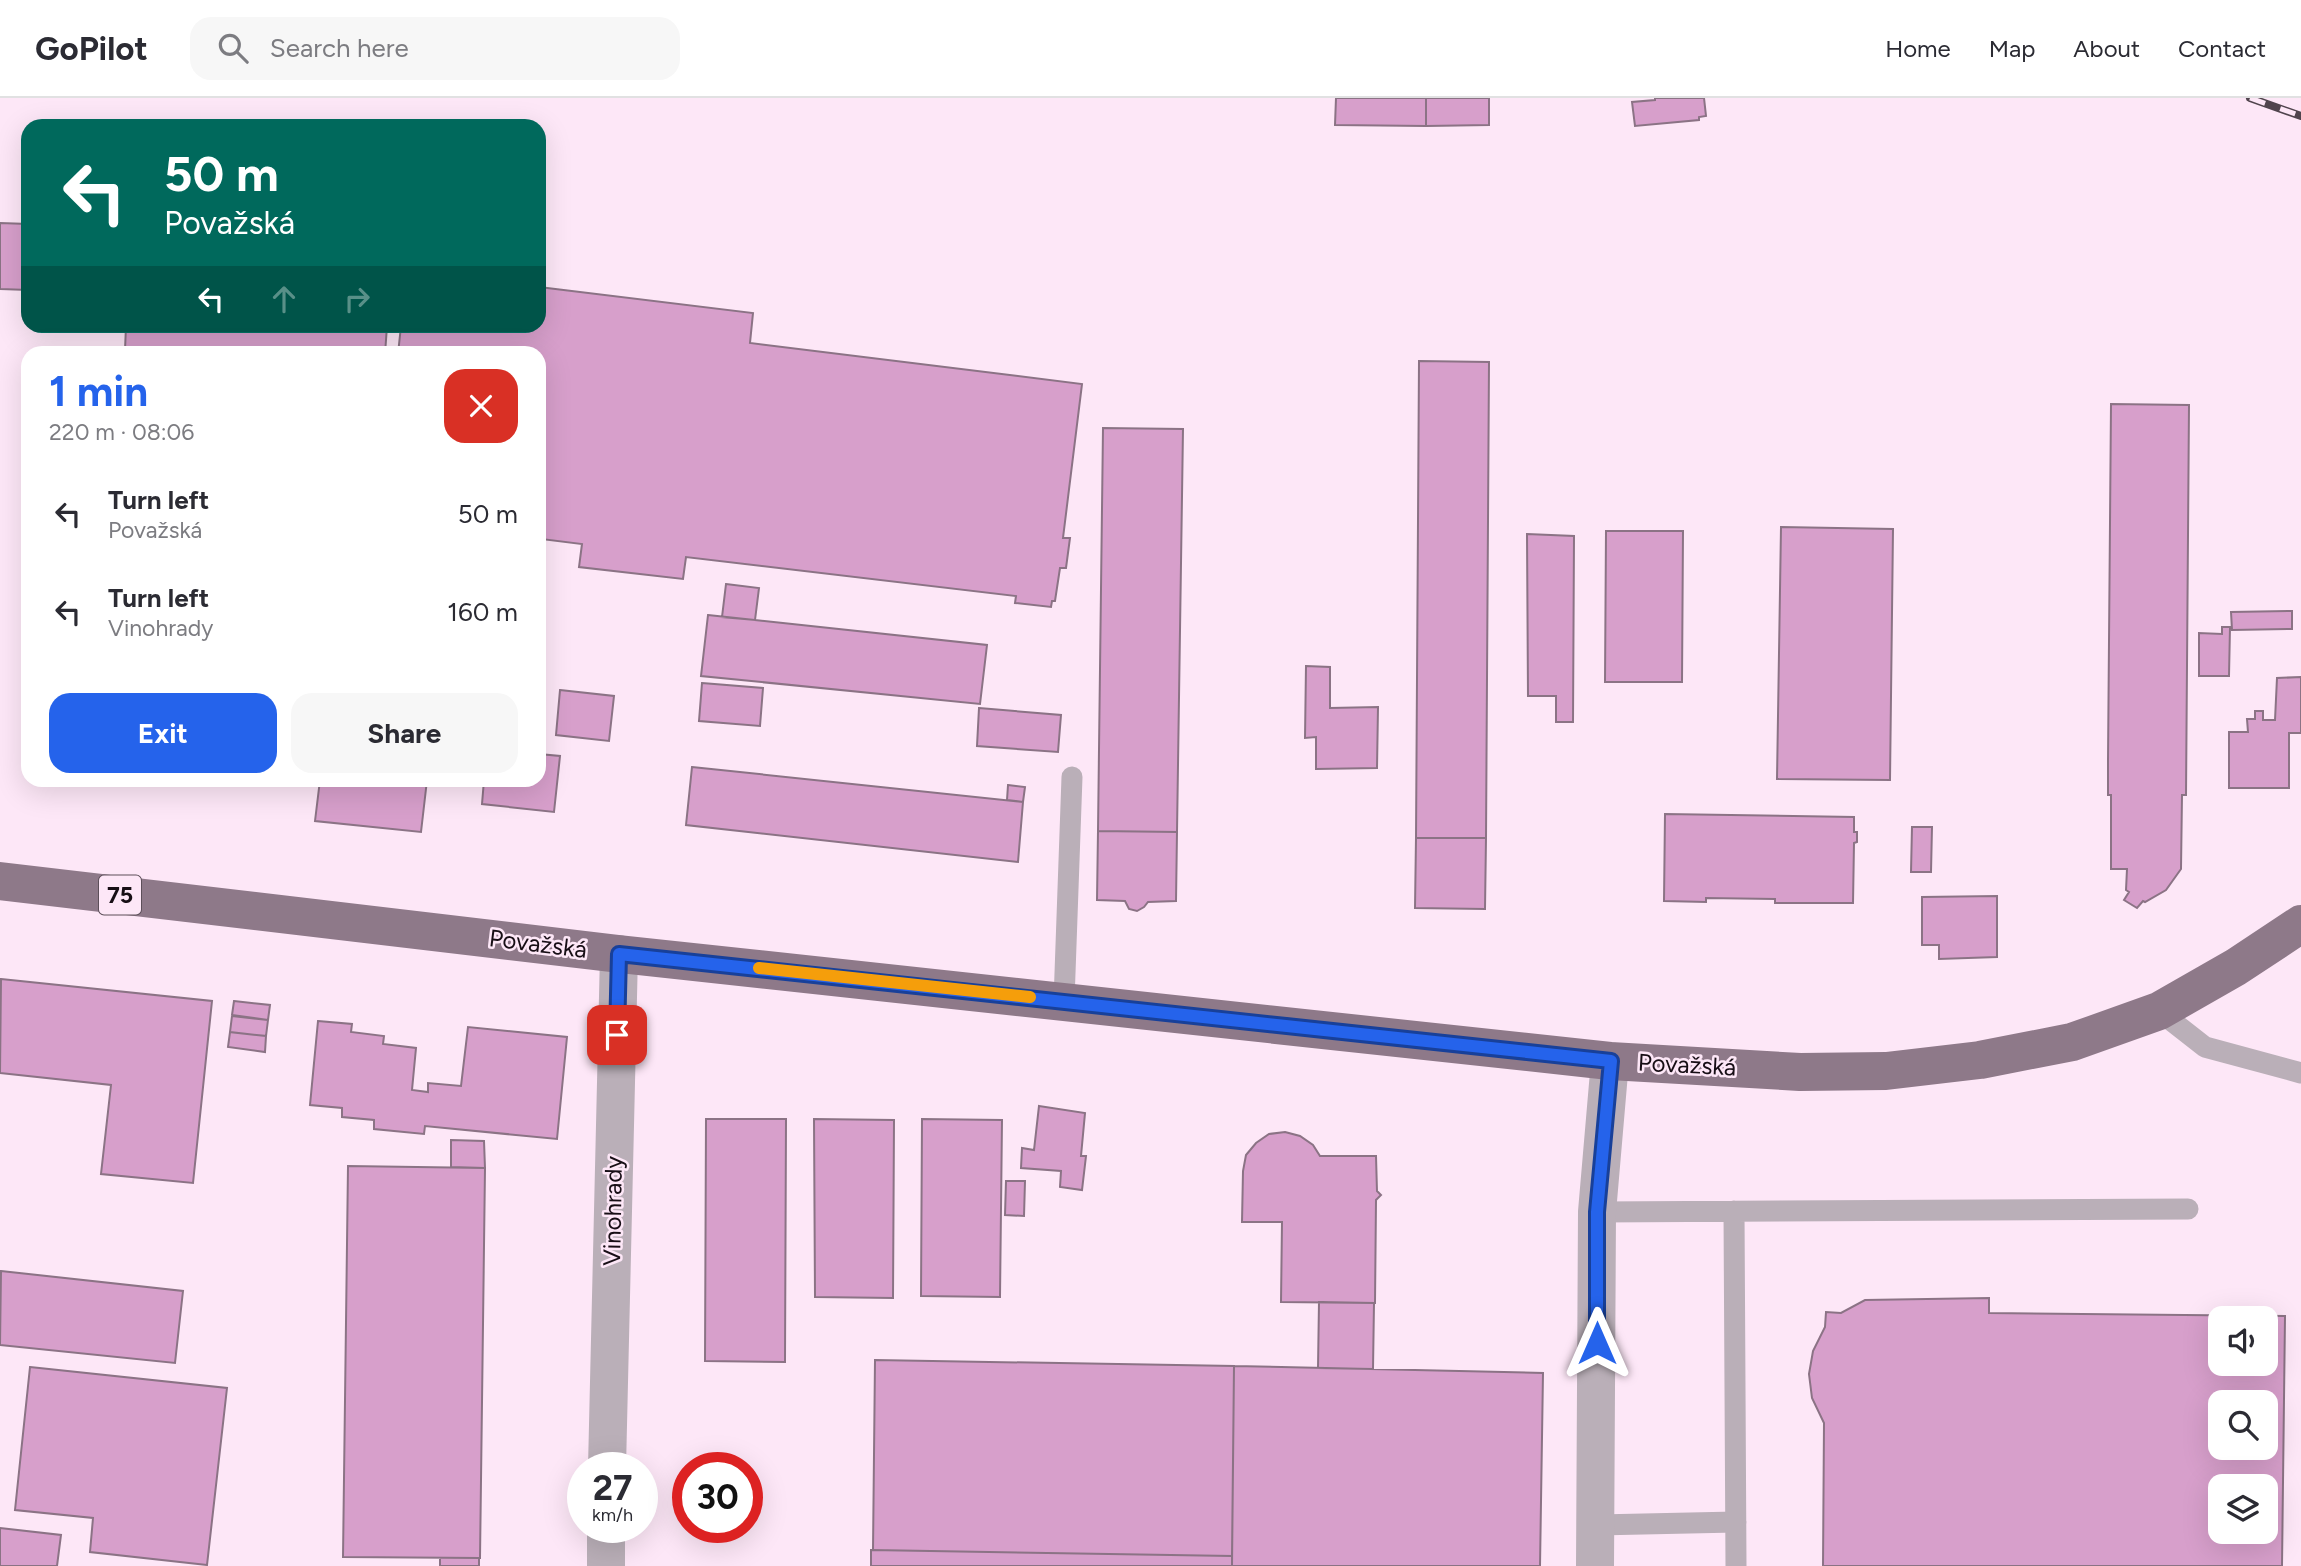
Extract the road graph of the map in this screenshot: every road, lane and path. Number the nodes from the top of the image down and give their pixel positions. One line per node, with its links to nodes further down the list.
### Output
1 (1072, 777): 5 (lane)
2 (0, 881): 4 (main road, Považská / 75)
3 (2301, 924): 6 (main road, Považská / 75)
4 (619, 954): 5 (main road, Považská / 75); 12 (street, Vinohrady)
5 (1064, 1001): 7 (main road, Považská / 75)
6 (2159, 1011): 7 (main road, Považská / 75); 8 (lane)
7 (1611, 1061): 11 (street)
8 (2301, 1073)
9 (2188, 1209): 10 (lane)
10 (1734, 1211): 11 (lane); 13 (lane)
11 (1597, 1212): 14 (street)
12 (607, 1452)
13 (1736, 1522): 14 (lane); 18 (lane)
14 (1597, 1525): 17 (street)
15 (606, 1543): 16 (street)
16 (606, 1566)
17 (1595, 1566)
18 (1736, 1566)

